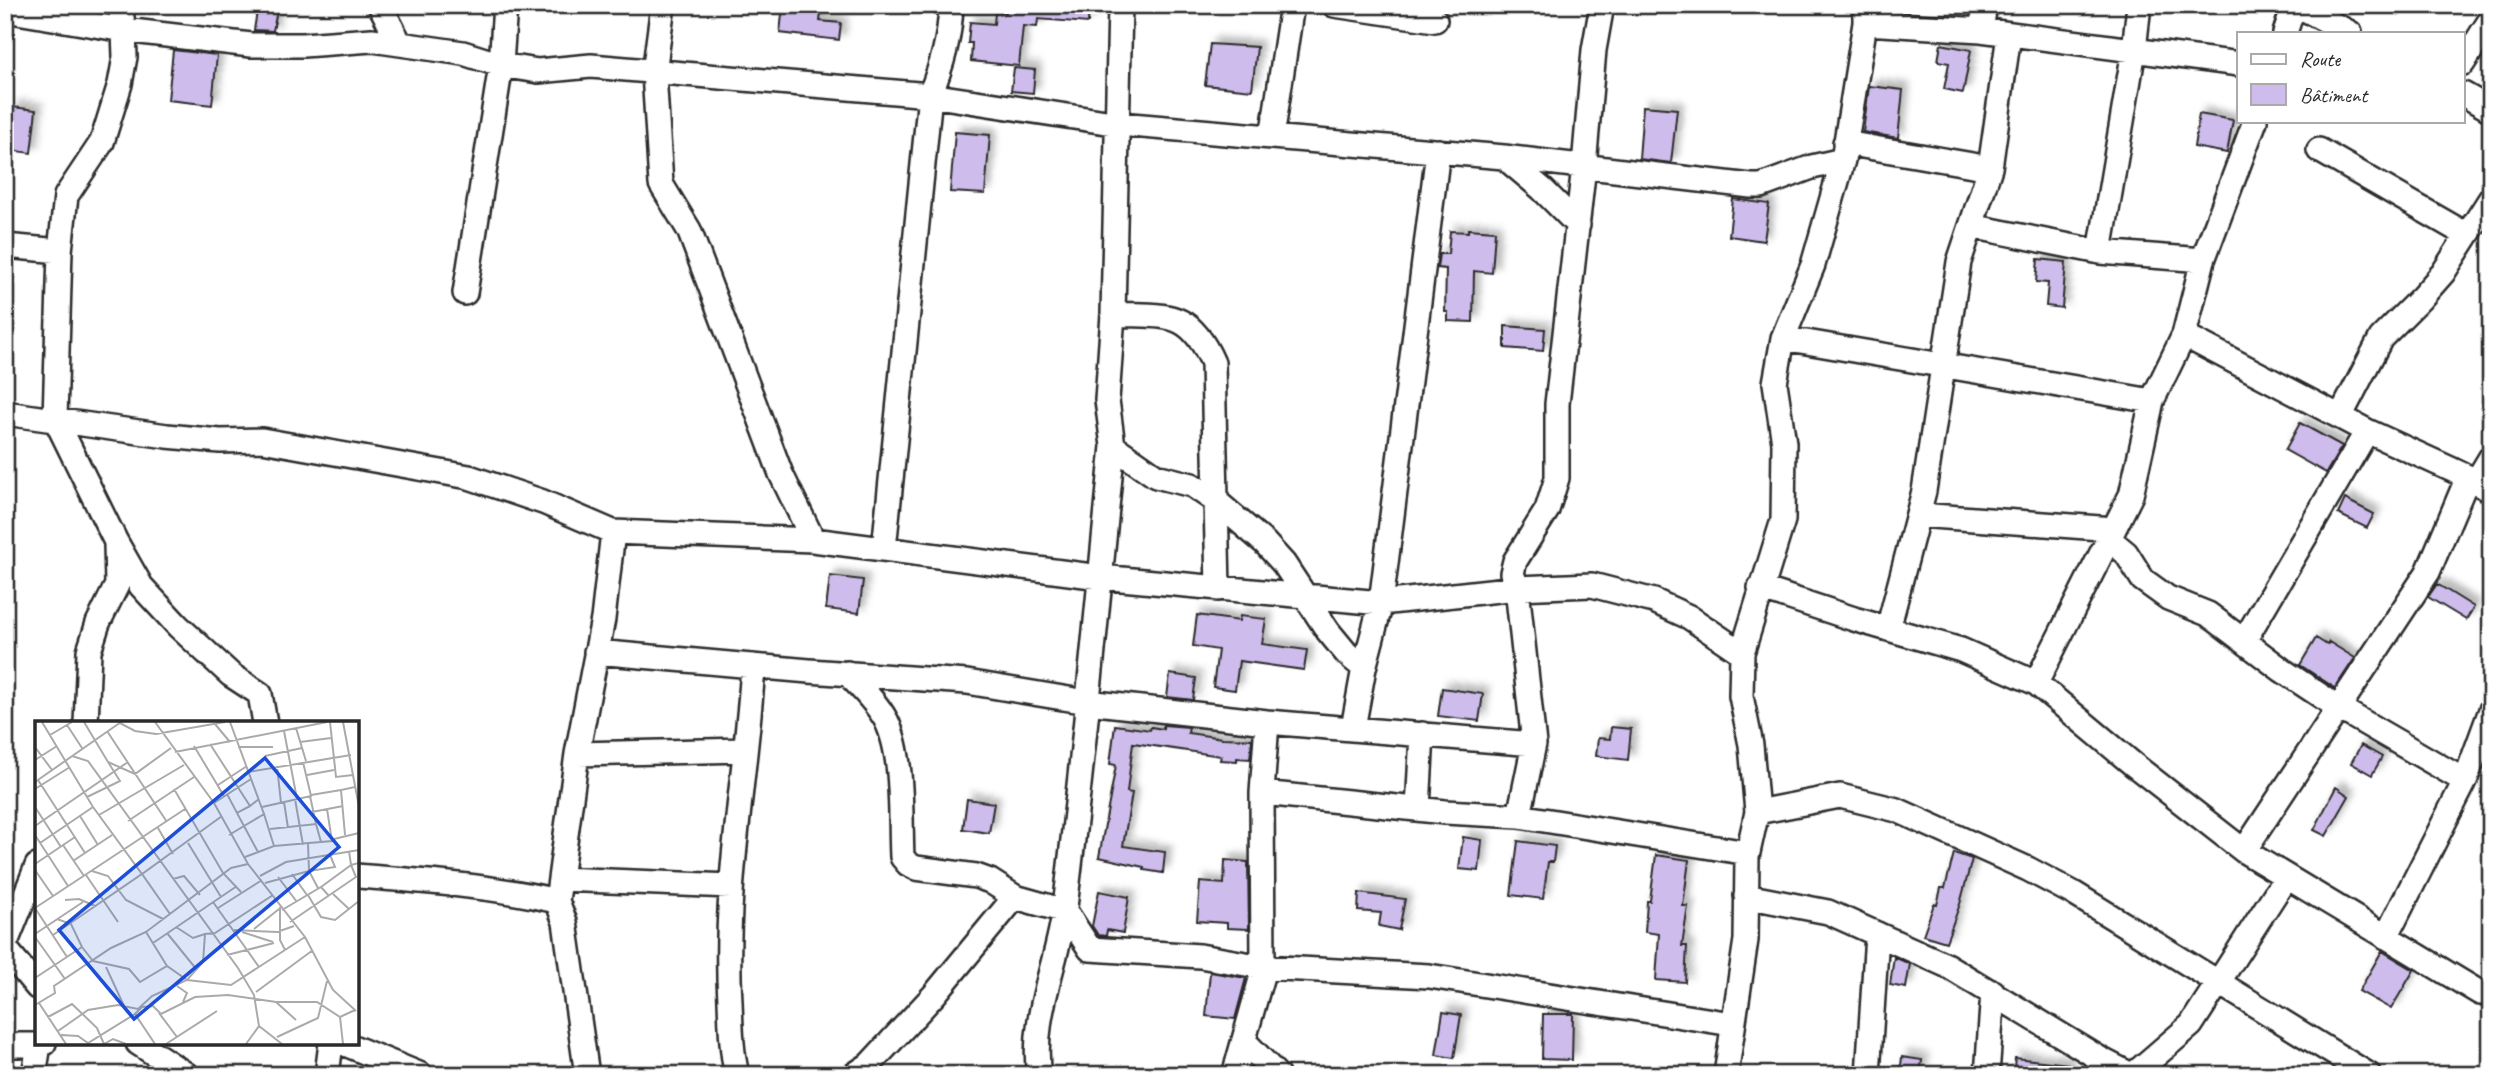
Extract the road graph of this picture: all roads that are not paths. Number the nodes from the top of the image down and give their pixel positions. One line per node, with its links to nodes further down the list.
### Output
1 (120, 5): 17 (street)
2 (380, 5): 22 (street)
3 (506, 5): 26 (street)
4 (663, 5): 27 (street)
5 (951, 5): 28 (street)
6 (1120, 5): 32 (street)
7 (1292, 5): 33 (street)
8 (1334, 5): 16 (street)
9 (1602, 5): 38 (street)
10 (1985, 5): 18 (street)
11 (2139, 5): 23 (street)
12 (2295, 5): 19 (street); 20 (street)
13 (5, 10): 17 (street)
14 (1865, 14): 18 (street); 36 (street)
15 (2491, 19): 24 (street)
16 (1435, 20)
17 (124, 30): 22 (street); 45 (street)
18 (1981, 30): 21 (street)
19 (2286, 32)
20 (2348, 32)
21 (2009, 35): 23 (street); 39 (street)
22 (400, 42): 26 (street)
23 (2134, 50): 25 (street); 46 (street)
24 (2464, 62)
25 (2237, 64)
26 (501, 65): 27 (street); 48 (street)
27 (654, 73): 28 (street); 65 (street)
28 (930, 95): 32 (street); 67 (street)
29 (2464, 95): 30 (street)
30 (2491, 110)
31 (2255, 122): 47 (street)
32 (1119, 124): 33 (street); 49 (street)
33 (1272, 137): 35 (street)
34 (2319, 150): 43 (street)
35 (1438, 151): 37 (street); 73 (street)
36 (1844, 151): 38 (street); 39 (street); 51 (street)
37 (1504, 157): 38 (street); 41 (street)
38 (1584, 166): 41 (street)
39 (1990, 168): 42 (street)
40 (2491, 198): 43 (street)
41 (1578, 225): 69 (street)
42 (1971, 226): 46 (street); 52 (street)
43 (2467, 235): 55 (street)
44 (5, 246): 45 (street)
45 (61, 251): 56 (street)
46 (2101, 252): 47 (street)
47 (2203, 260): 50 (street)
48 (465, 293)
49 (1114, 314): 58 (street); 61 (street)
50 (2184, 335): 53 (street); 55 (street)
51 (1783, 338): 52 (street); 70 (street)
52 (1944, 365): 53 (street); 62 (street)
53 (2152, 401): 64 (street)
54 (5, 413): 56 (street)
55 (2340, 417): 57 (street)
56 (55, 418): 63 (street); 66 (street)
57 (2367, 431): 60 (street); 75 (street)
58 (1113, 446): 61 (street); 68 (street)
59 (2491, 457): 60 (street)
60 (2478, 484): 83 (street)
61 (1217, 502): 71 (street); 72 (street)
62 (1918, 515): 64 (street); 74 (street)
63 (613, 532): 65 (street); 76 (street)
64 (2112, 534): 75 (street); 81 (street)
65 (813, 540): 67 (street)
66 (116, 542): 85 (street); 86 (street)
67 (884, 549): 68 (street)
68 (1100, 577): 71 (street); 82 (street)
69 (1517, 588): 73 (street); 77 (street); 90 (street)
70 (1760, 588): 74 (street); 77 (street)
71 (1218, 589): 72 (street)
72 (1306, 598): 73 (street); 79 (street)
73 (1381, 603): 79 (street)
74 (1888, 629): 81 (street)
75 (2244, 641): 83 (street)
76 (596, 652): 78 (street); 92 (street)
77 (1742, 653): 96 (street)
78 (753, 666): 80 (street); 91 (street)
79 (1364, 668): 88 (street)
80 (847, 673): 82 (street); 106 (street)
81 (2036, 683): 98 (street)
82 (1087, 702): 87 (street); 107 (street)
83 (2339, 708): 93 (street); 98 (street)
84 (2491, 710): 93 (street)
85 (86, 721)
86 (265, 721)
87 (1267, 722): 88 (street); 94 (street)
88 (1353, 727): 89 (street)
89 (1422, 734): 90 (street); 95 (street)
90 (1534, 744): 97 (street)
91 (744, 750): 92 (street); 103 (street)
92 (577, 754): 104 (street)
93 (2465, 781): 109 (street)
94 (1262, 793): 95 (street); 111 (street)
95 (1418, 809): 97 (street)
96 (1757, 812): 99 (street); 112 (street)
97 (1519, 816): 99 (street)
98 (2244, 851): 102 (street)
99 (1748, 853): 105 (street)
100 (35, 871): 110 (street)
101 (359, 876): 104 (street)
102 (2286, 877): 109 (street); 112 (street)
103 (731, 886): 104 (street); 129 (street)
104 (559, 890): 128 (street)
105 (1746, 896): 108 (street); 116 (street)
106 (1015, 897): 107 (street); 130 (street)
107 (1065, 911): 111 (street); 131 (street)
108 (1877, 934): 114 (street); 135 (street)
109 (2386, 937): 115 (street)
110 (5, 946): 113 (street)
111 (1263, 967): 116 (street); 117 (street)
112 (2220, 983): 137 (street); 138 (street)
113 (35, 984)
114 (1993, 992): 136 (street); 137 (street)
115 (2491, 992)
116 (1732, 1024): 134 (street)
117 (1244, 1041): 132 (street); 133 (street)
118 (35, 1044): 119 (street)
119 (5, 1045)
120 (41, 1045): 124 (street)
121 (141, 1045): 125 (street)
122 (331, 1045): 126 (street)
123 (348, 1045): 127 (street)
124 (34, 1075)
125 (187, 1075)
126 (327, 1075)
127 (421, 1075)
128 (587, 1075)
129 (737, 1075)
130 (854, 1075)
131 (1039, 1075)
132 (1234, 1075)
133 (1277, 1075)
134 (1726, 1075)
135 (1868, 1075)
136 (1987, 1075)
137 (2132, 1075)
138 (2369, 1075)

